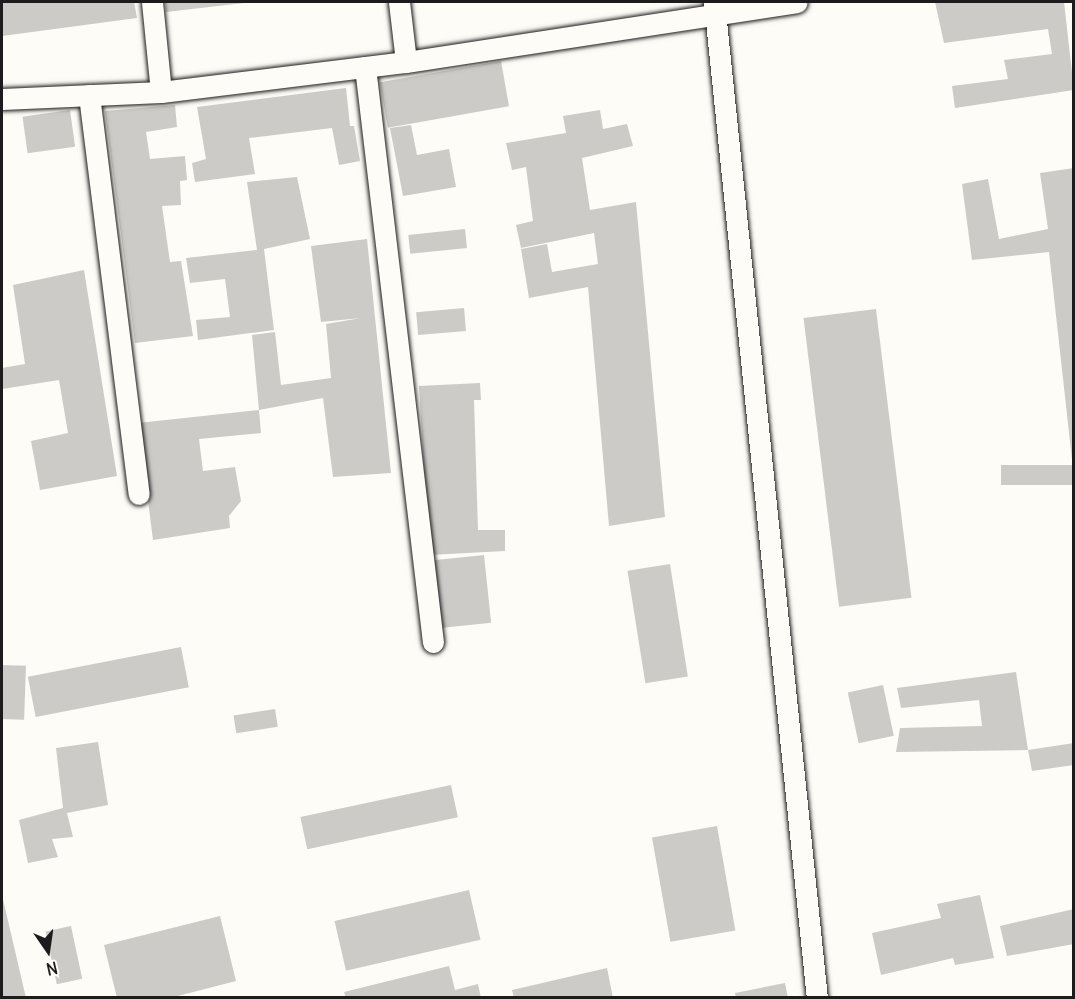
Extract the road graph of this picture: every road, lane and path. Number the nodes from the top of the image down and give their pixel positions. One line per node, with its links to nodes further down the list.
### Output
1 (152, 2): 7 (street)
2 (399, 2): 5 (street)
3 (796, 2): 4 (street)
4 (715, 8): 5 (street); 12 (street)
5 (406, 62): 6 (street)
6 (365, 68): 7 (street); 11 (street)
7 (161, 92): 8 (street)
8 (89, 95): 9 (street); 10 (street)
9 (2, 99)
10 (139, 494)
11 (433, 642)
12 (818, 998)

